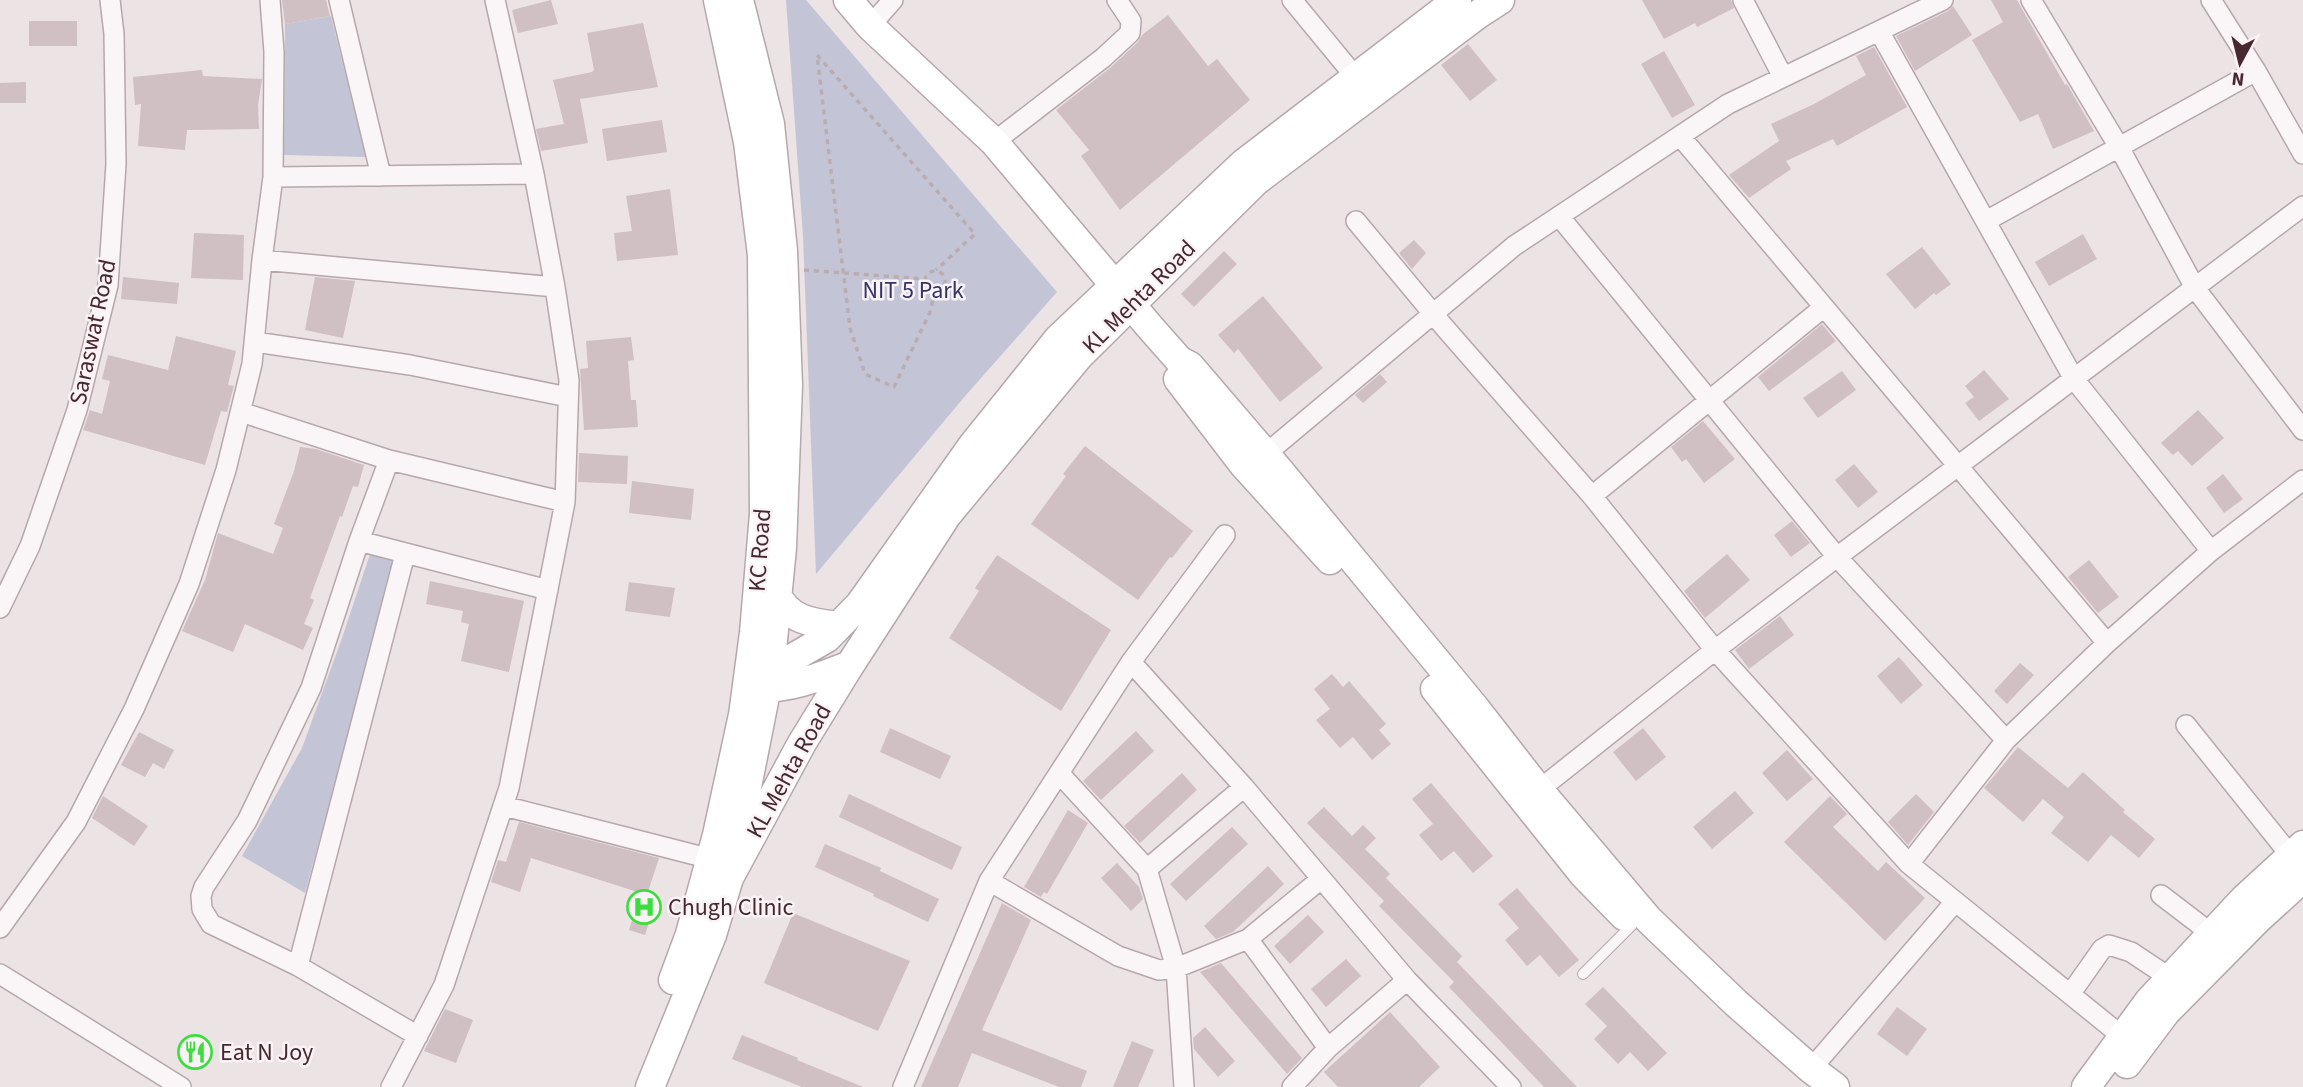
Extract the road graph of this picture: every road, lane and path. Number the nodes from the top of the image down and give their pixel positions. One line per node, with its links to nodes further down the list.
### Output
1 (110, 0): 63 (street, Saraswat Road)
2 (270, 0): 28 (street)
3 (339, 0): 27 (street)
4 (495, 0): 26 (street)
5 (718, 0): 69 (street, KC Road)
6 (739, 0): 34 (street)
7 (848, 0): 17 (street)
8 (893, 0): 17 (street)
9 (1117, 0): 23 (street)
10 (1292, 0): 21 (street)
11 (1457, 0): 21 (street, KL Mehta Road)
12 (1500, 0): 21 (street, KL Mehta Road)
13 (1743, 0): 20 (street)
14 (1943, 0): 18 (street)
15 (2031, 0): 24 (street)
16 (2211, 0): 19 (street)
17 (870, 26): 23 (street)
18 (1880, 31): 20 (street); 32 (street)
19 (2256, 71): 24 (street); 25 (street)
20 (1783, 78): 22 (street)
21 (1363, 86): 41 (street, KL Mehta Road)
22 (1680, 136): 30 (street); 42 (street)
23 (994, 142): 41 (street)
24 (2119, 147): 32 (street); 39 (street)
25 (2303, 154)
26 (534, 174): 27 (street); 38 (street)
27 (382, 176): 28 (street)
28 (273, 177): 33 (street)
29 (2303, 206): 39 (street)
30 (1559, 216): 43 (street); 47 (street)
31 (1356, 221): 43 (street)
32 (1986, 221): 45 (street)
33 (262, 260): 38 (street); 44 (street)
34 (784, 269): 36 (path); 62 (street)
35 (936, 270): 36 (path); 37 (path); 40 (path)
36 (842, 272): 37 (path); 40 (path)
37 (924, 279): 40 (path)
38 (555, 287): 46 (street)
39 (2194, 288): 45 (street); 49 (street)
40 (934, 291)
41 (1123, 295): 51 (street); 64 (street, KL Mehta Road); 68 (street, KL Mehta Road)
42 (1824, 307): 47 (street); 52 (street)
43 (1432, 313): 51 (street); 54 (street)
44 (255, 342): 46 (street); 48 (street)
45 (2074, 379): 52 (street); 58 (street)
46 (568, 397): 55 (street)
47 (1710, 400): 54 (street); 60 (street)
48 (240, 412): 50 (street); 85 (street)
49 (2303, 430)
50 (389, 460): 55 (street); 57 (street)
51 (1257, 462): 74 (street)
52 (1958, 466): 60 (street); 65 (street)
53 (2303, 480): 58 (street)
54 (1592, 496): 66 (street)
55 (565, 502): 61 (street)
56 (1225, 535): 67 (street)
57 (359, 541): 59 (street); 88 (street)
58 (2211, 551): 65 (street)
59 (405, 554): 61 (street); 88 (street)
60 (1837, 556): 66 (street); 71 (street)
61 (548, 590): 75 (street)
62 (776, 593): 64 (street); 69 (street)
63 (0, 608)
64 (838, 626): 69 (street, KL Mehta Road)
65 (2107, 643): 71 (street)
66 (1715, 650): 74 (street); 77 (street)
67 (1131, 662): 72 (street); 73 (street)
68 (849, 665): 69 (street, KL Mehta Road); 78 (street, KL Mehta Road)
69 (758, 677): 78 (street)
70 (2186, 725): 76 (street)
71 (2006, 740): 77 (street)
72 (1059, 773): 79 (street); 81 (street)
73 (1244, 787): 79 (street); 80 (street)
74 (1532, 796): 84 (street); 98 (street)
75 (503, 806): 78 (street); 95 (street)
76 (2299, 860): 86 (street); 108 (street)
77 (1909, 864): 83 (street)
78 (720, 868): 101 (street); 102 (street)
79 (1147, 870): 89 (street)
80 (1321, 878): 87 (street); 93 (street)
81 (989, 881): 89 (street); 103 (street)
82 (2161, 895): 86 (street)
83 (1955, 902): 94 (street); 98 (street)
84 (1632, 925): 91 (lane); 98 (street)
85 (0, 928)
86 (2212, 934): 92 (street)
87 (1248, 939): 89 (street); 97 (street)
88 (298, 966): 95 (street)
89 (1175, 968): 104 (street)
90 (0, 974): 99 (street)
91 (1583, 974)
92 (2170, 978): 94 (street); 96 (street)
93 (1407, 980): 97 (street); 106 (street)
94 (2071, 993): 96 (street)
95 (418, 1036): 100 (street)
96 (2123, 1037): 107 (street)
97 (1328, 1048): 105 (street)
98 (1825, 1083)
99 (181, 1087)
100 (391, 1087)
101 (632, 1087)
102 (650, 1087)
103 (903, 1087)
104 (1184, 1087)
105 (1292, 1087)
106 (1511, 1087)
107 (2086, 1087)
108 (2110, 1087)

